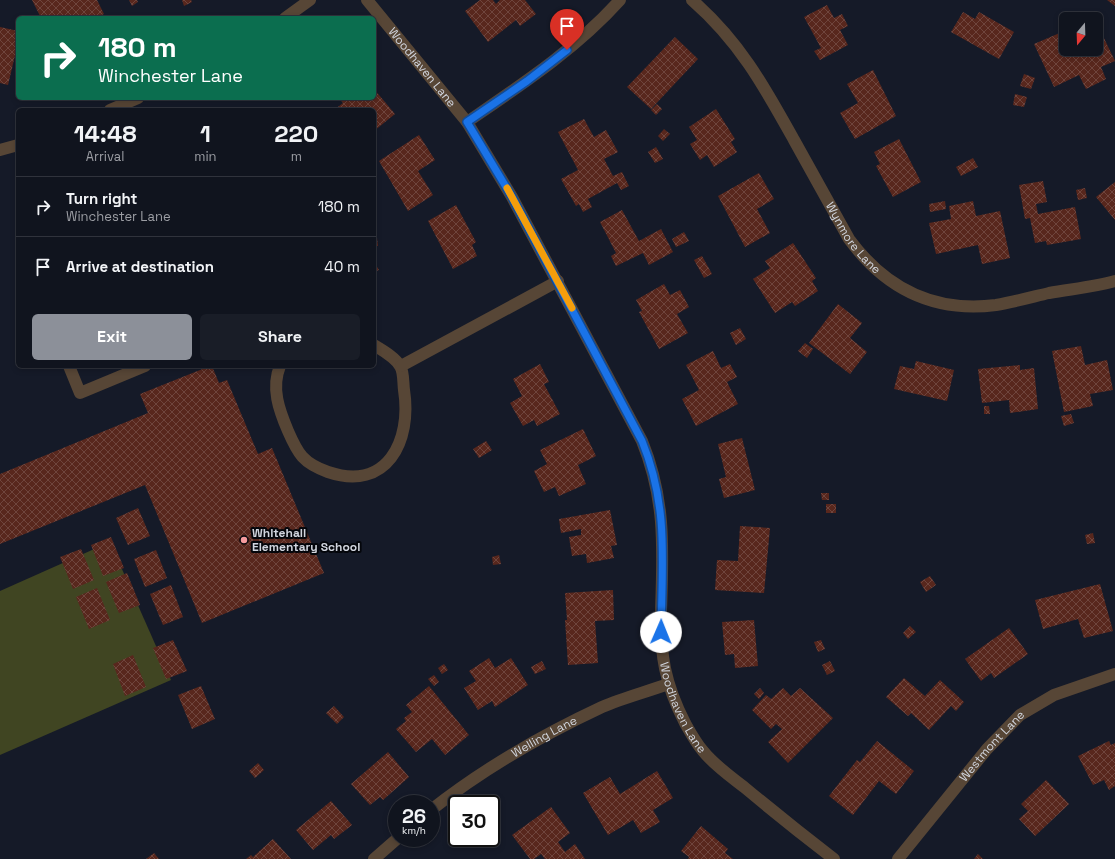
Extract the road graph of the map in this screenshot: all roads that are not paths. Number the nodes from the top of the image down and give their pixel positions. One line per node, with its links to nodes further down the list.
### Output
1 (310, 0): 5 (street)
2 (367, 0): 8 (street, Woodhaven Lane)
3 (620, 0): 8 (street)
4 (692, 0): 12 (street, Wynmore Lane)
5 (288, 16)
6 (133, 100): 7 (street)
7 (115, 108)
8 (467, 122): 11 (street, Woodhaven Lane)
9 (16, 146): 10 (street)
10 (0, 150)
11 (558, 281): 14 (street); 19 (street, Woodhaven Lane)
12 (1115, 281)
13 (376, 346): 14 (street)
14 (401, 366): 17 (street)
15 (70, 368): 16 (street)
16 (140, 368)
17 (278, 368)
18 (1115, 674): 24 (street, Westmont Lane)
19 (668, 684): 20 (street, Welling Lane); 23 (street, Woodhaven Lane)
20 (440, 803)
21 (388, 847): 22 (street)
22 (374, 859)
23 (834, 859)
24 (898, 859)

